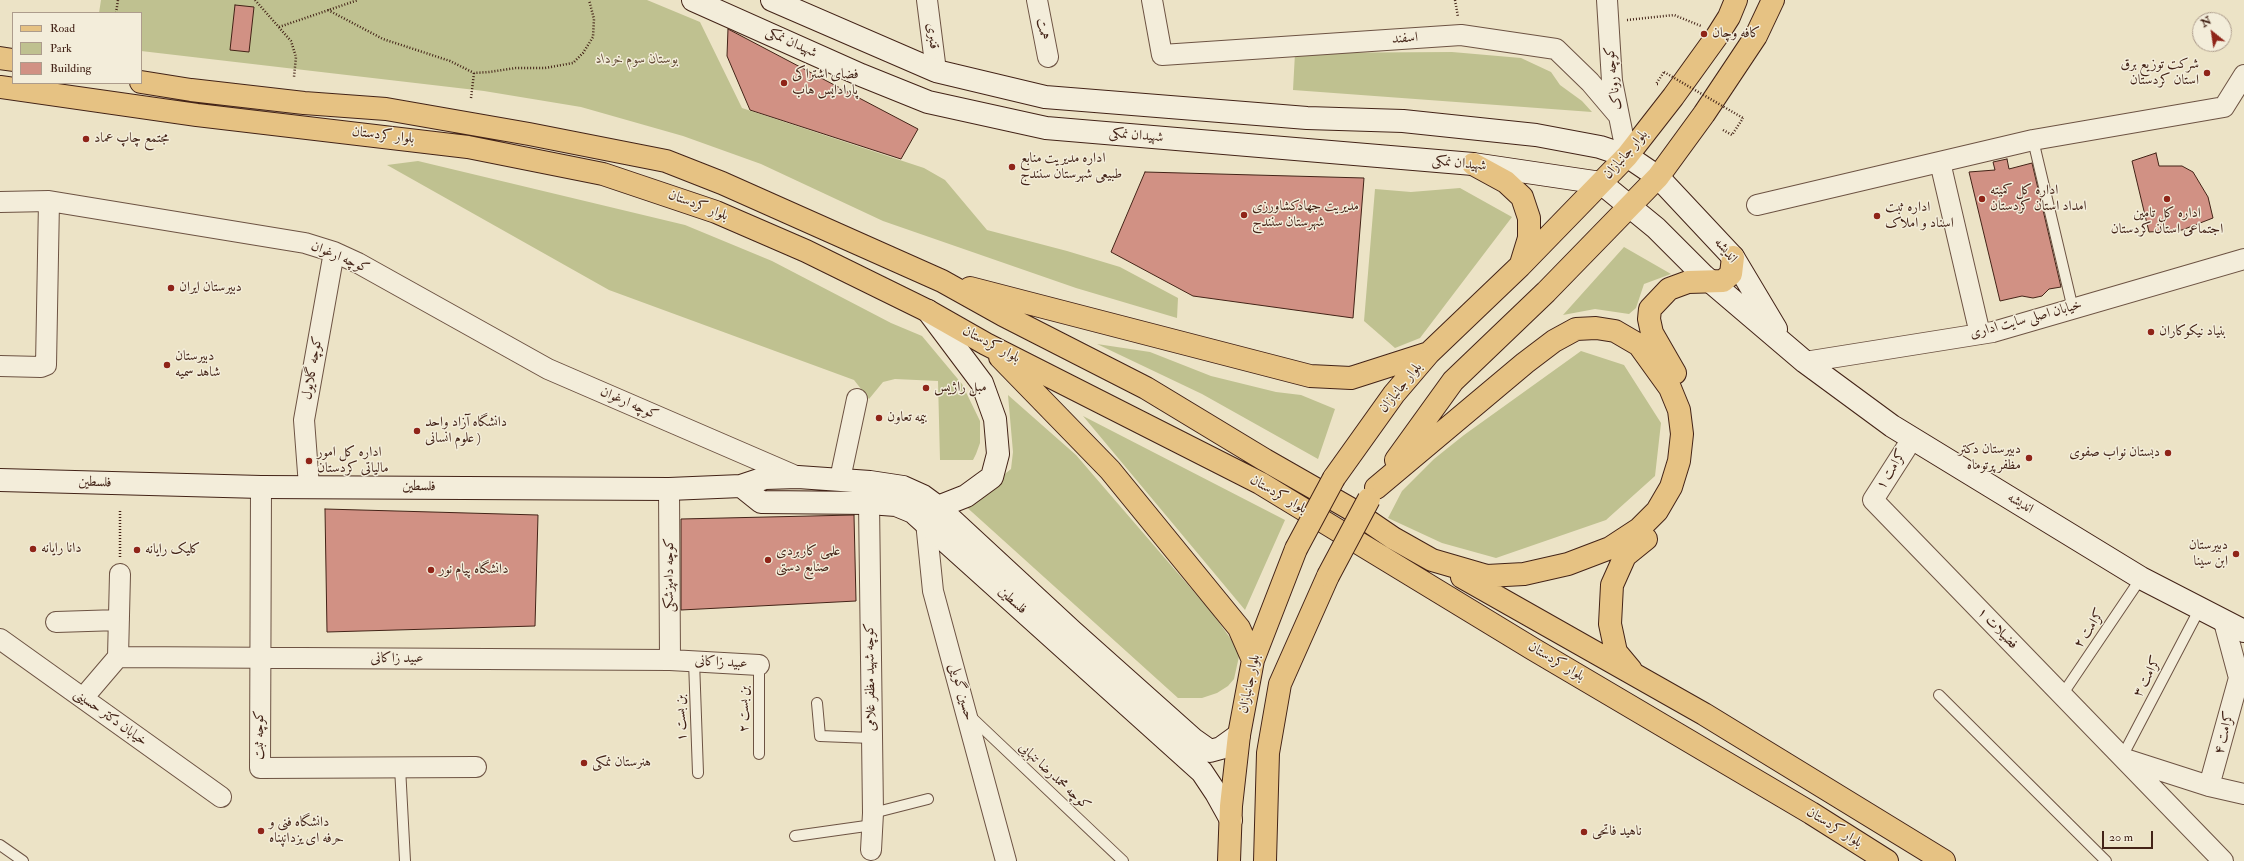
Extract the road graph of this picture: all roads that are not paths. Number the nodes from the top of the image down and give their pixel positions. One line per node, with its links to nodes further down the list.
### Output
1 (693, 0): 20 (street, شهیدان نمکی)
2 (772, 0): 12 (street)
3 (929, 0): 12 (street, قنبری)
4 (1037, 0): 9 (street, همت)
5 (1152, 0): 16 (street, اسفند)
6 (1607, 0): 16 (street, کوچه روناک)
7 (1736, 0): 18 (main road, بلوار جانبازان)
8 (1773, 0): 21 (main road, بلوار جانبازان)
9 (1048, 57)
10 (0, 58): 11 (main road)
11 (12, 60)
12 (936, 71): 18 (street)
13 (2244, 75): 17 (street)
14 (142, 82): 31 (main road, بلوار کردستان)
15 (0, 87): 34 (main road, بلوار کردستان)
16 (1618, 115): 18 (street, کوچه روناک)
17 (2033, 140): 19 (street); 33 (lane)
18 (1627, 156): 21 (street, اندیشه); 22 (main road, بلوار جانبازان)
19 (1940, 162): 25 (street); 35 (street)
20 (1473, 164): 22 (street, شهیدان نمکی); 30 (main road)
21 (1658, 177): 26 (main road, بلوار جانبازان); 28 (street, اندیشه)
22 (1601, 183): 26 (street, اندیشه); 30 (main road, بلوار جانبازان)
23 (49, 201): 24 (street, کوچه ارغوان); 27 (street, کوچه ارغوان); 39 (street)
24 (0, 202)
25 (1757, 205)
26 (1631, 206): 32 (street, اندیشه); 50 (main road, بلوار جانبازان)
27 (334, 252): 43 (street, کوچه ارغوان); 46 (street, کوچه گلایول)
28 (1733, 257): 32 (main road); 38 (street, اندیشه)
29 (2244, 259): 33 (street, خیابان اصلی سایت اداری)
30 (1520, 266): 37 (main road, بلوار جانبازان)
31 (942, 281): 37 (main road); 54 (main road, بلوار کردستان)
32 (1711, 282): 38 (street, اندیشه); 69 (main road)
33 (2073, 309): 35 (street, خیابان اصلی سایت اداری)
34 (928, 311): 36 (main road, بلوار کردستان); 40 (street)
35 (1980, 334): 38 (street, خیابان اصلی سایت اداری)
36 (986, 344): 40 (street); 66 (main road); 79 (main road, بلوار کردستان)
37 (1429, 353): 66 (main road, بلوار جانبازان, bridge)
38 (1805, 362): 42 (street, اندیشه)
39 (0, 366)
40 (982, 383): 53 (street)
41 (857, 399): 44 (street)
42 (1912, 439): 51 (street, کرامت ۱); 56 (street, اندیشه)
43 (798, 477): 44 (street, فلسطین); 47 (street, فلسطین)
44 (840, 479): 53 (street, فلسطین)
45 (0, 480): 48 (street, فلسطین)
46 (309, 486): 48 (street, فلسطین); 49 (street, فلسطین)
47 (741, 486): 49 (street, فلسطین); 52 (street, فلسطین)
48 (261, 487): 64 (street, کوچه ثبت)
49 (669, 489): 65 (street, کوچه دامپزشکی)
50 (1372, 494): 54 (main road, بلوار کردستان); 99 (main road, بلوار جانبازان, bridge)
51 (1872, 500): 72 (street, فضیلات ۱)
52 (869, 503): 53 (street, فلسطین); 78 (street, کوچه شهید مظفر غلامی)
53 (932, 514): 75 (street, حسین گویلی); 77 (street, فلسطین); 90 (street, فلسطین)
54 (1432, 560): 69 (main road, بلوار کردستان)
55 (120, 574): 58 (street)
56 (2141, 578): 57 (street, اندیشه); 72 (lane, کرامت ۲)
57 (2199, 610): 60 (street, اندیشه); 81 (lane, کرامت ۳)
58 (119, 620): 59 (street); 63 (street)
59 (56, 622)
60 (2224, 622): 61 (street, اندیشه); 70 (street)
61 (2244, 631)
62 (0, 639): 73 (street, خیابان دکتر حسینی)
63 (118, 656): 64 (street, عبید زاکانی); 73 (street)
64 (260, 658): 65 (street, عبید زاکانی); 82 (street, کوچه ثبت)
65 (670, 660): 67 (street, عبید زاکانی)
66 (1253, 660): 77 (main road, بلوار جانبازان)
67 (694, 661): 68 (street, عبید زاکانی); 84 (lane, بن بست ۱)
68 (759, 664): 80 (lane, بن بست ۲)
69 (1635, 675): 76 (main road, بلوار کردستان)
70 (2242, 680): 85 (street, کرامت ۴)
71 (1939, 695): 102 (lane)
72 (2062, 695): 81 (street, فضیلات ۱)
73 (83, 698): 87 (street, خیابان دکتر حسینی)
74 (817, 703): 78 (lane)
75 (966, 713): 96 (street, حسین گویلی); 97 (lane, کوچه محمدرضا تنهایی)
76 (1704, 714): 79 (main road); 101 (main road, بلوار کردستان)
77 (1239, 735): 90 (main road, بلوار جانبازان)
78 (872, 738): 89 (street, کوچه شهید مظفر غلامی)
79 (1688, 740): 100 (main road, بلوار کردستان)
80 (759, 754)
81 (2122, 757): 85 (street, فضیلات ۱); 103 (street, فضیلات ۱)
82 (400, 767): 83 (street, کوچه ثبت); 95 (lane)
83 (476, 767)
84 (698, 773)
85 (2209, 786): 86 (street, فضیلات ۱)
86 (2244, 794)
87 (221, 797)
88 (928, 799): 89 (lane)
89 (873, 819): 91 (lane); 93 (street, کوچه شهید مظفر غلامی)
90 (1231, 820): 98 (main road, بلوار جانبازان)
91 (795, 836)
92 (0, 845): 94 (lane)
93 (871, 850)
94 (23, 861)
95 (405, 861)
96 (1006, 861)
97 (1123, 861)
98 (1229, 861)
99 (1265, 861)
100 (1886, 861)
101 (1944, 861)
102 (2106, 861)
103 (2224, 861)

